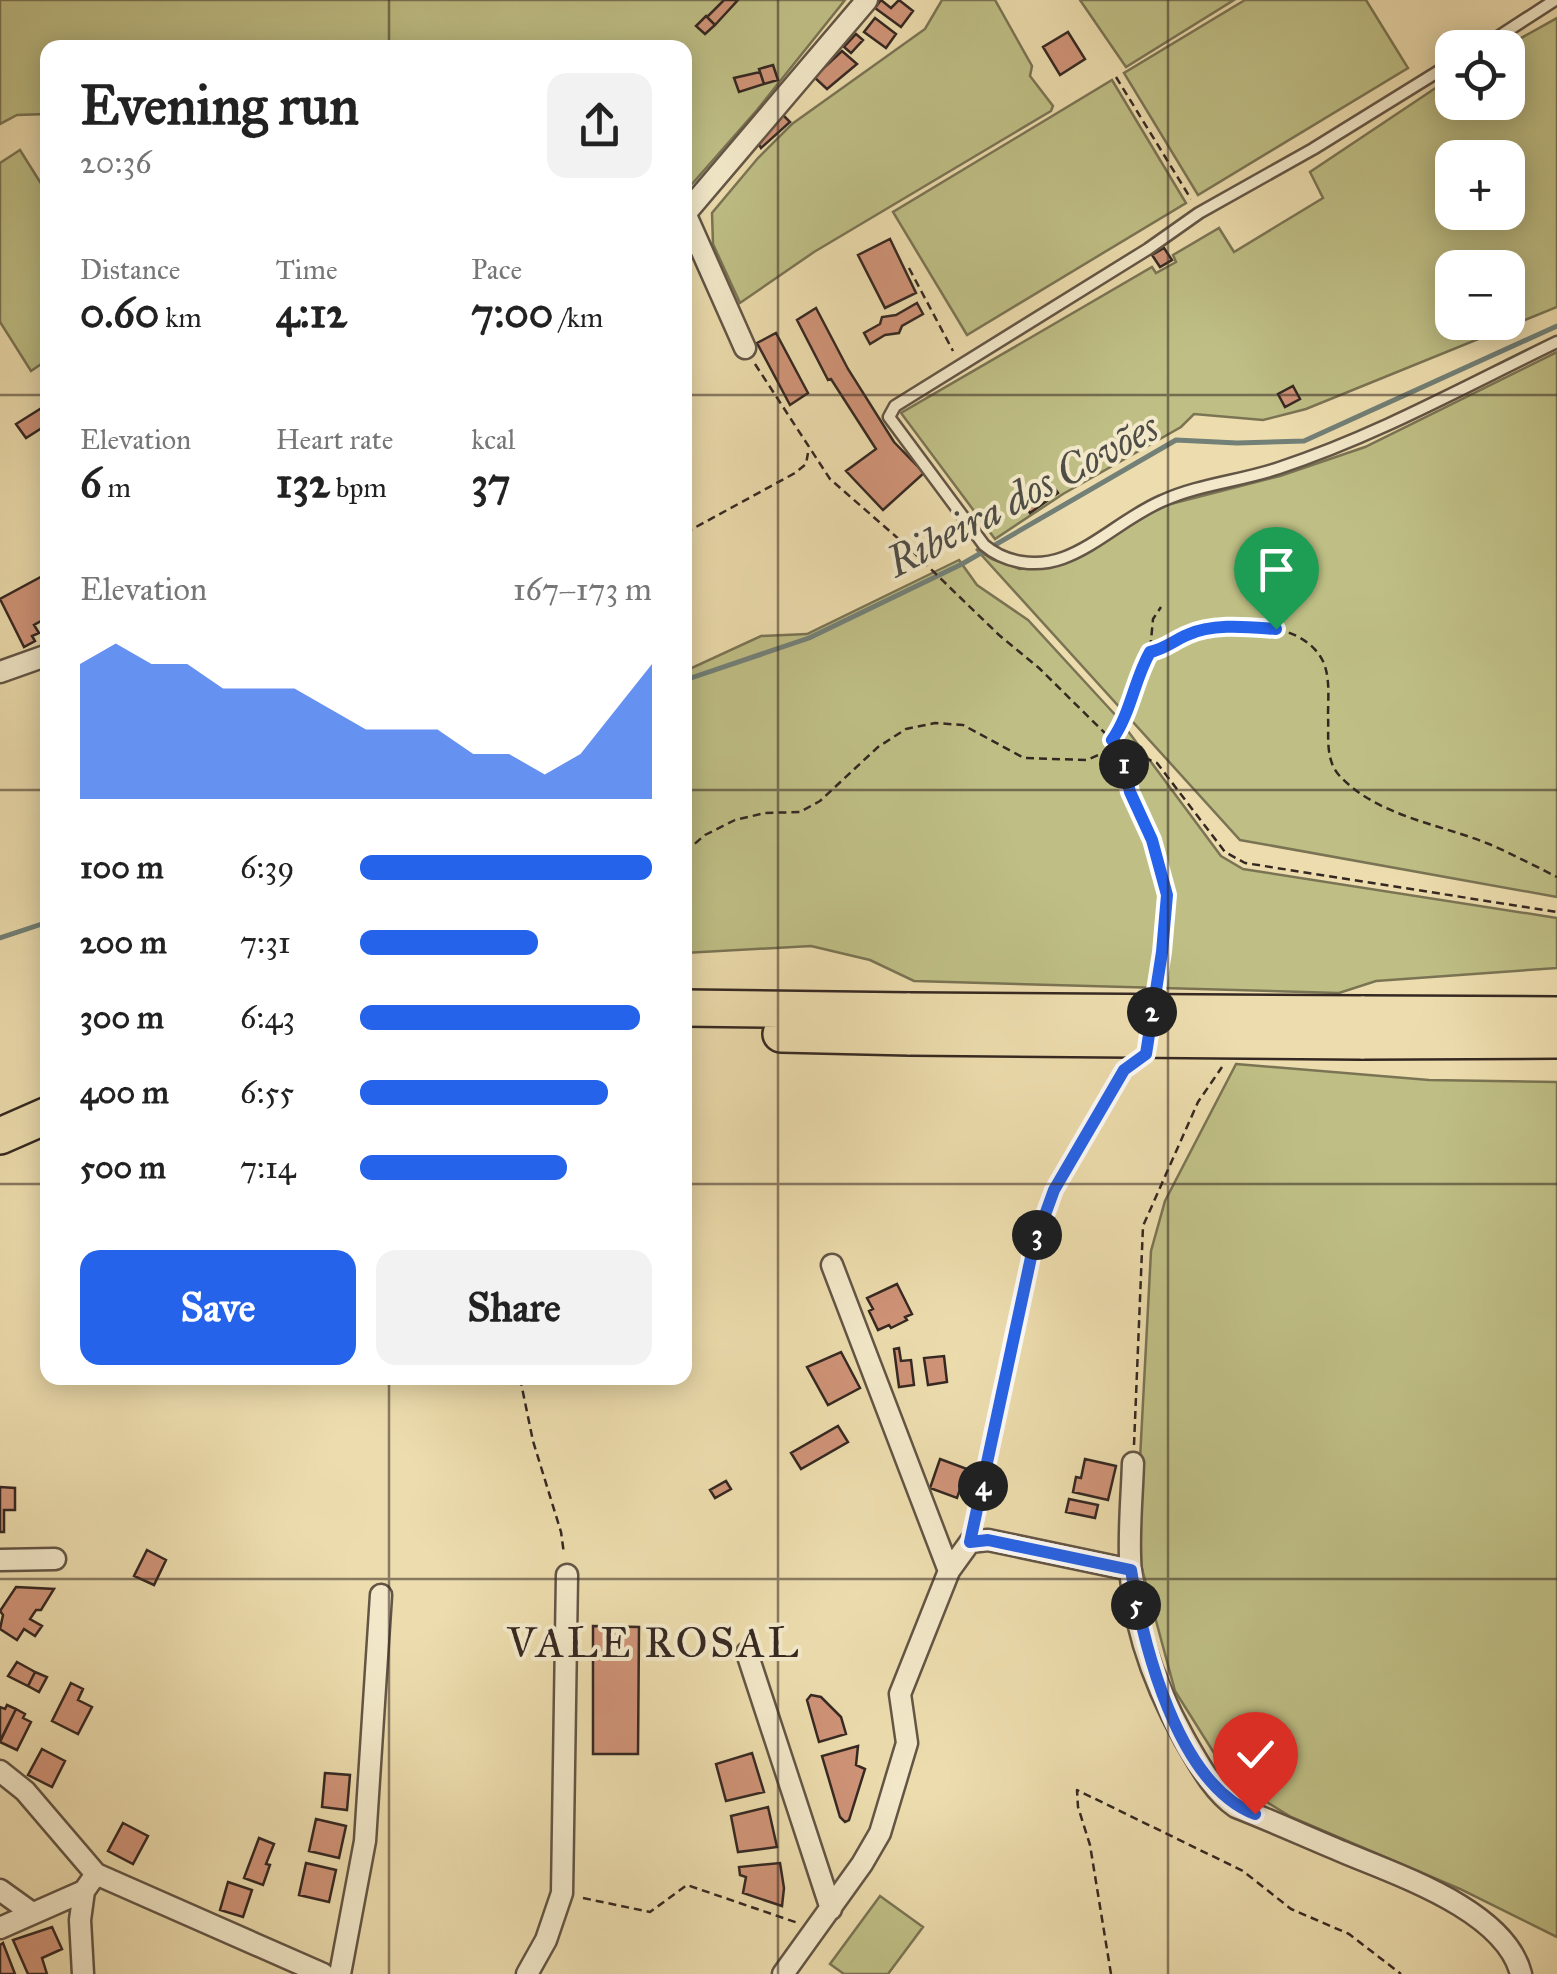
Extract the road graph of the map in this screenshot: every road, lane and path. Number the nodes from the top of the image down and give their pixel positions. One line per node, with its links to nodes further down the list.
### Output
1 (867, 0): 6 (street)
2 (1555, 0): 3 (lane)
3 (1508, 30)
4 (1435, 74): 7 (lane)
5 (1116, 77): 7 (path)
6 (692, 206)
7 (1199, 213): 12 (lane)
8 (692, 230): 11 (street)
9 (908, 268): 12 (path)
10 (1557, 342): 12 (lane)
11 (745, 348): 13 (path)
12 (961, 366)
13 (809, 451): 14 (path); 19 (path)
14 (692, 529)
15 (1161, 607): 16 (path)
16 (1150, 652): 19 (path); 22 (path)
17 (40, 658): 18 (street)
18 (0, 672)
19 (1112, 740): 20 (path); 21 (path)
20 (1120, 748): 23 (path); 24 (path)
21 (692, 846)
22 (1557, 878)
23 (1557, 912)
24 (1156, 986)
25 (692, 1008): 27 (highway)
26 (1557, 1016): 28 (highway)
27 (910, 1024): 28 (highway, bridge); 29 (highway)
28 (1361, 1027): 30 (highway)
29 (692, 1032)
30 (1557, 1040)
31 (1134, 1062): 40 (path)
32 (1226, 1062): 39 (path)
33 (40, 1092): 34 (highway)
34 (0, 1110)
35 (40, 1118): 36 (highway)
36 (0, 1136)
37 (832, 1265): 44 (street)
38 (521, 1385): 45 (path)
39 (1133, 1463): 43 (street)
40 (970, 1542): 43 (street); 44 (street)
41 (0, 1560): 42 (street)
42 (55, 1560)
43 (1131, 1570): 63 (street)
44 (948, 1571): 52 (street)
45 (567, 1575): 59 (street)
46 (380, 1595): 58 (street)
47 (747, 1653): 52 (street)
48 (0, 1770): 49 (street)
49 (90, 1882): 53 (street); 56 (street); 57 (street)
50 (0, 1890): 53 (street)
51 (580, 1897): 54 (path)
52 (830, 1909): 60 (street)
53 (32, 1913): 55 (street)
54 (793, 1921)
55 (0, 1928)
56 (83, 1974)
57 (323, 1974)
58 (340, 1974)
59 (527, 1974)
60 (784, 1974)
61 (1112, 1974): 62 (path)
62 (1402, 1974)
63 (1521, 1974)

